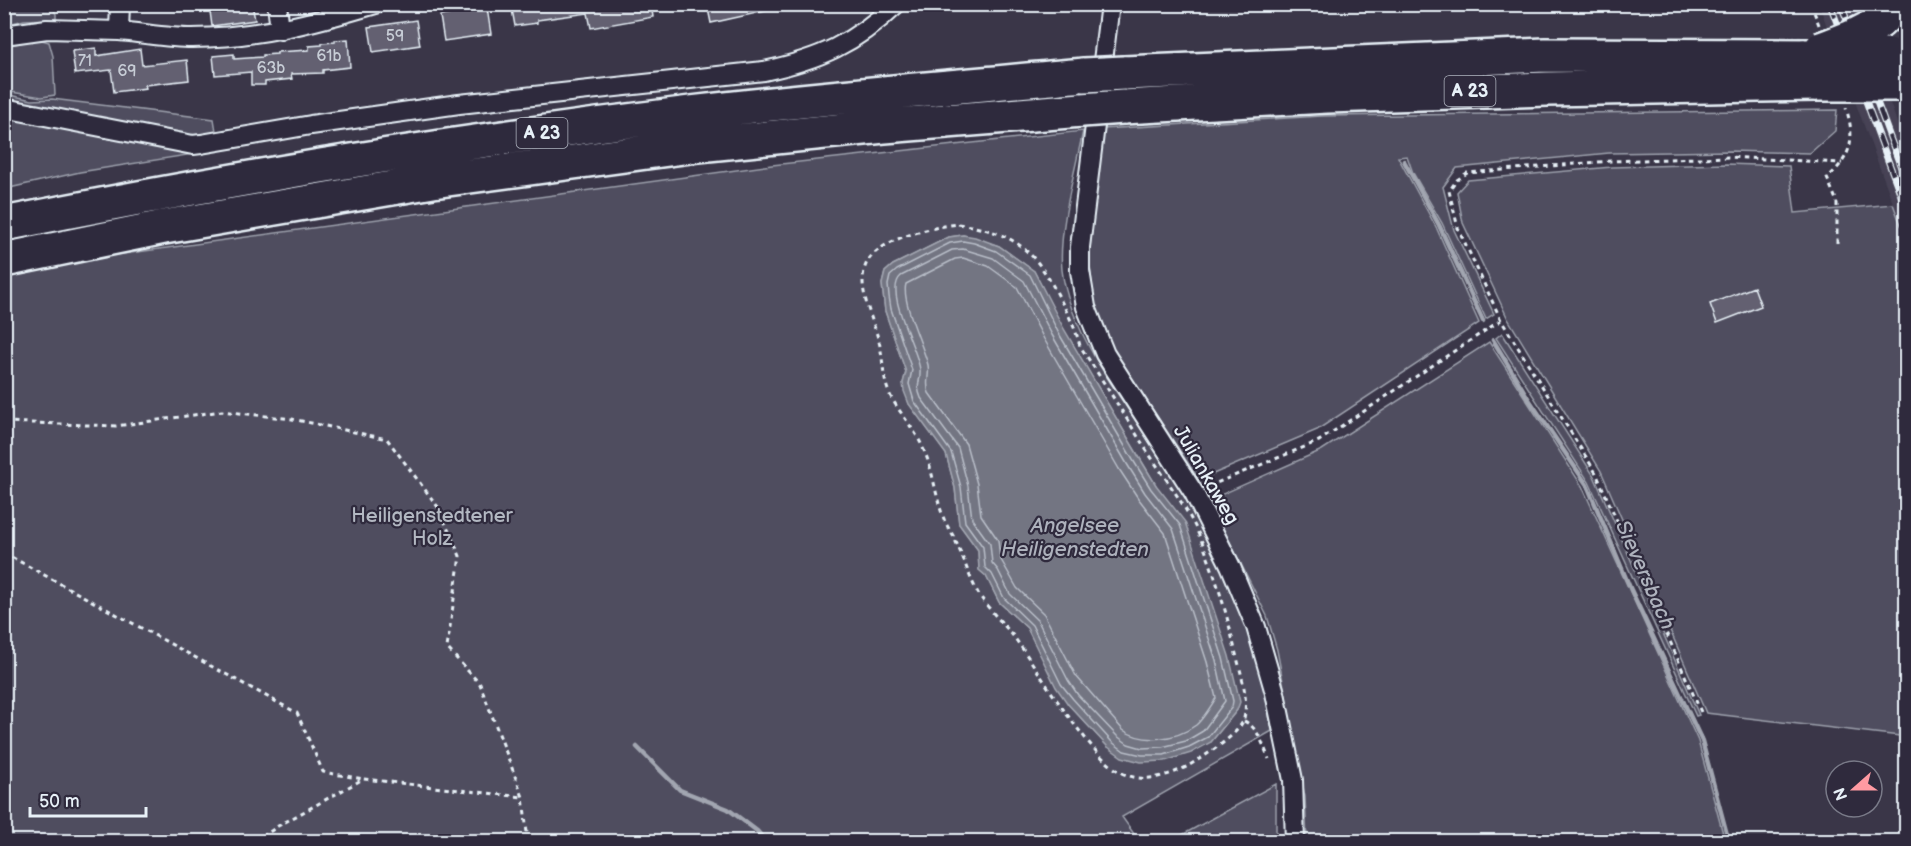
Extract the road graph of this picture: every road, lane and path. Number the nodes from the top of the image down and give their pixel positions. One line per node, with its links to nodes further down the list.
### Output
1 (120, 4): 8 (street)
2 (277, 4): 7 (street)
3 (376, 4): 7 (street)
4 (896, 4): 12 (street)
5 (1110, 11): 13 (street, Juliankaweg)
6 (1888, 13): 10 (highway, bridge)
7 (280, 30): 8 (street)
8 (119, 31): 9 (street)
9 (4, 35)
10 (1811, 70): 11 (highway, A 23, bridge); 13 (highway, A 23, bridge); 16 (highway, A 23, bridge)
11 (1902, 73)
12 (4, 108)
13 (1088, 124): 18 (highway, A 23); 21 (street, Juliankaweg)
14 (1842, 163): 19 (path)
15 (1827, 178): 17 (path)
16 (4, 224)
17 (1837, 243)
18 (4, 260)
19 (1501, 320): 21 (path); 23 (path)
20 (4, 422): 27 (path)
21 (1194, 493): 30 (street, Juliankaweg)
22 (4, 553): 26 (path)
23 (1701, 712)
24 (1244, 721): 24 (path); 25 (path)
25 (1269, 759)
26 (363, 779): 27 (path); 28 (path)
27 (524, 797): 29 (path)
28 (255, 842)
29 (528, 842)
30 (1295, 842)

